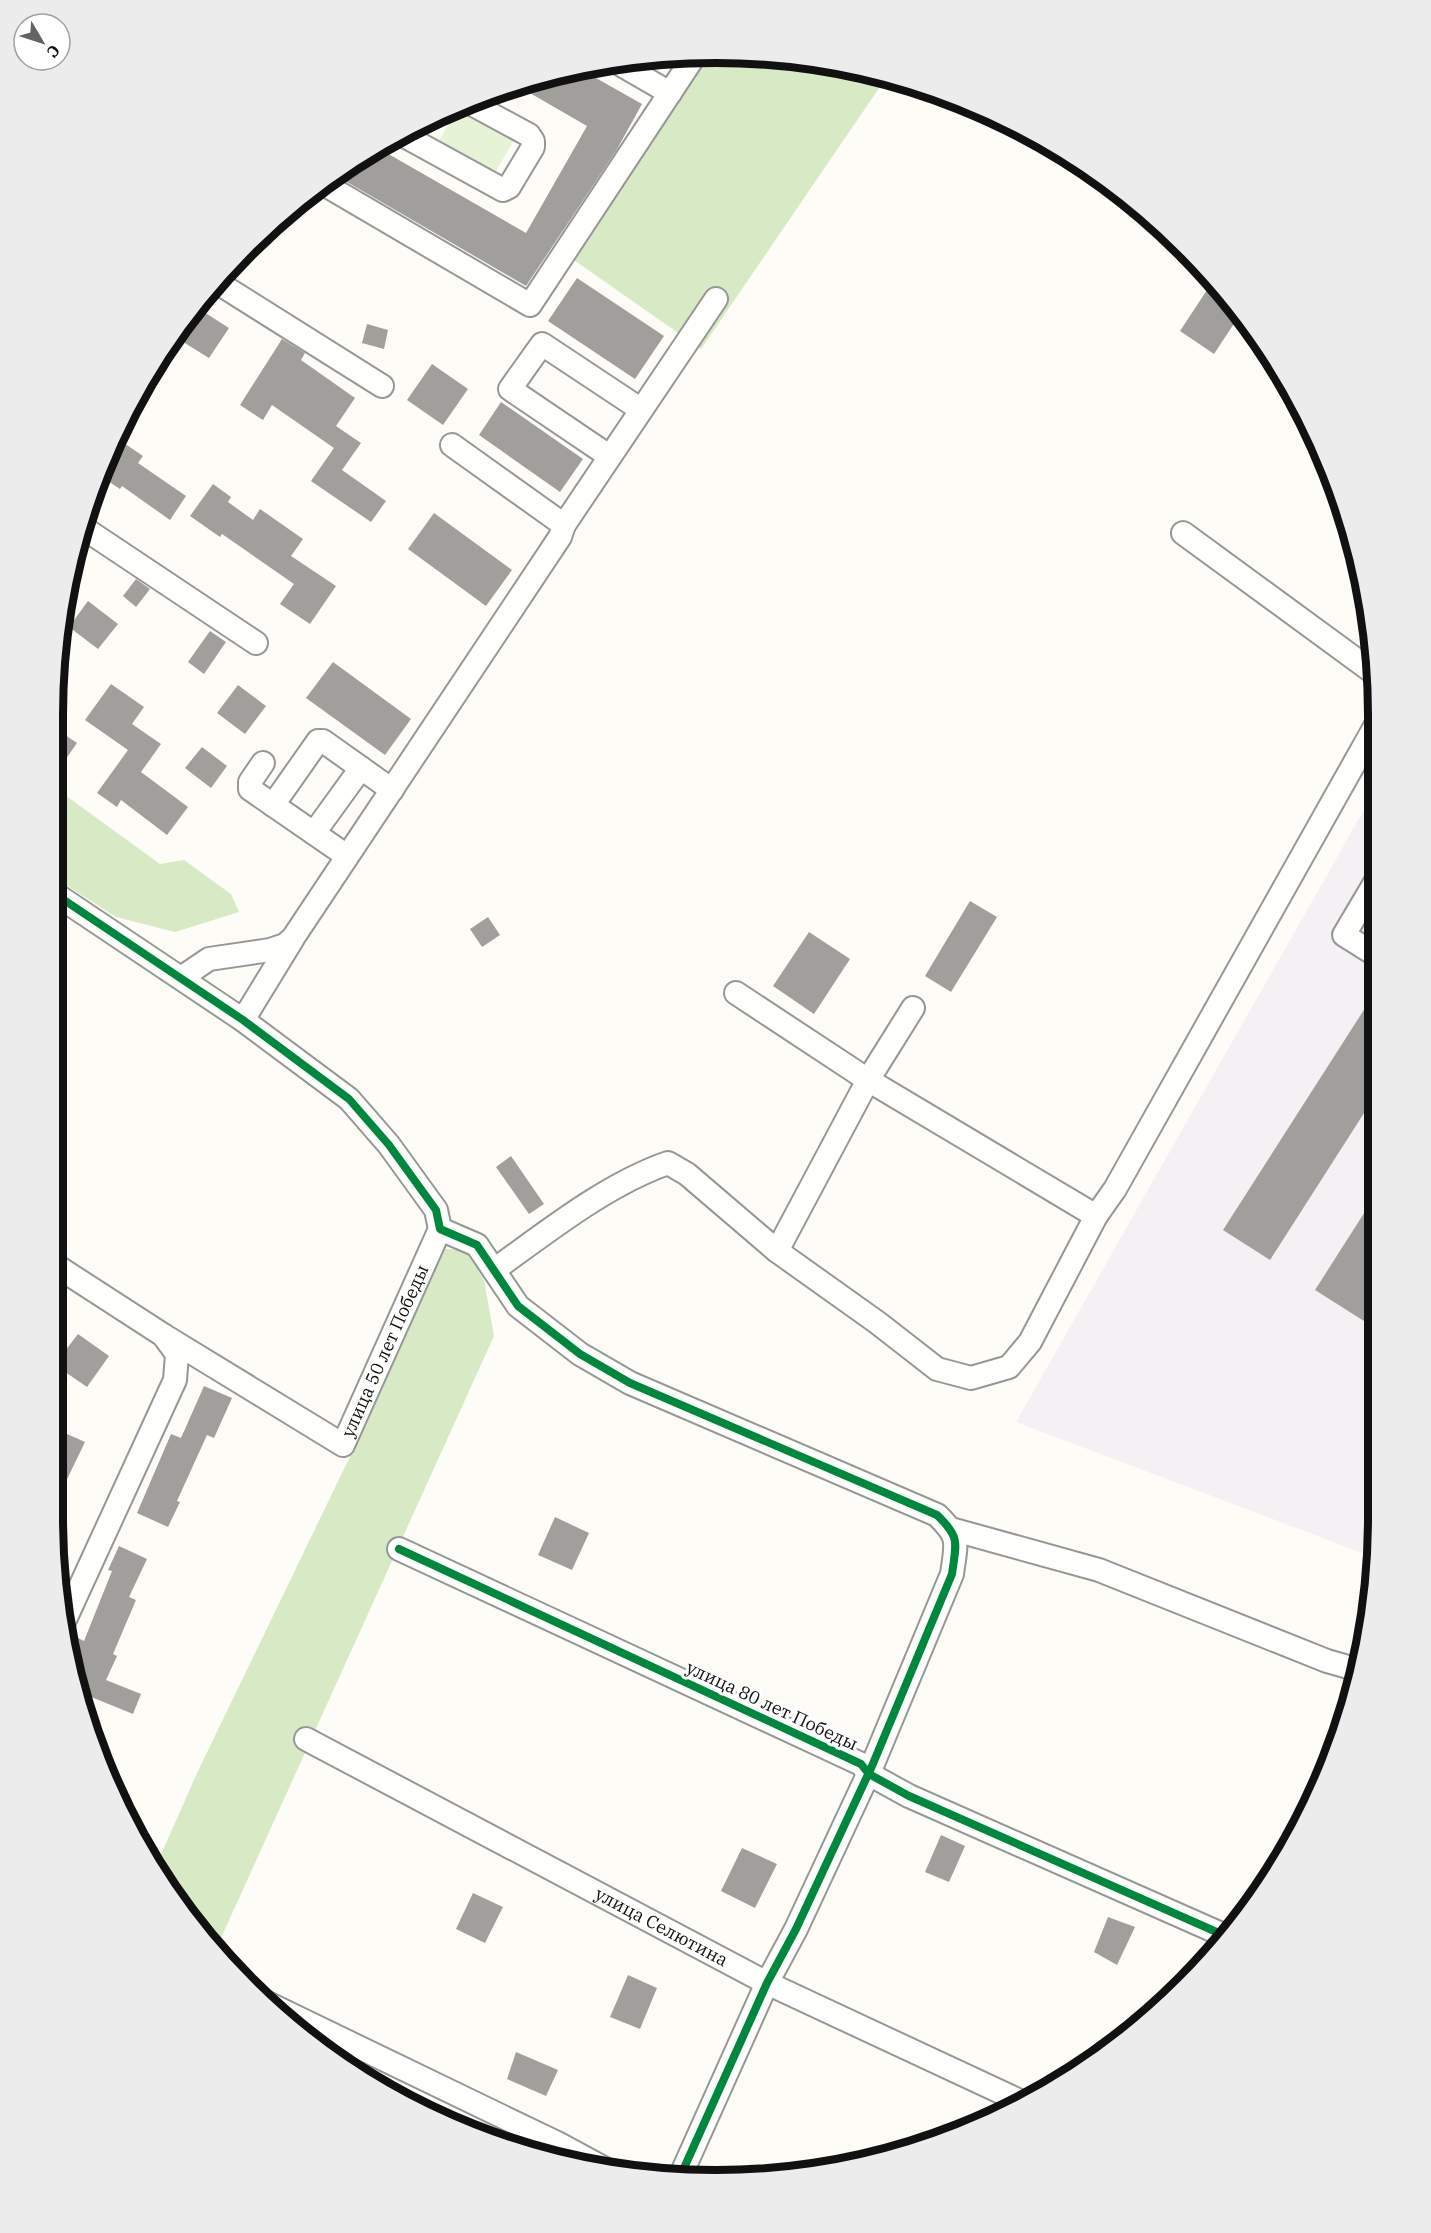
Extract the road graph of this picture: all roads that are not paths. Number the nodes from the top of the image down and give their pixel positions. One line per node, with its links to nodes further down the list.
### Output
1 (689, 64): 3 (street)
2 (629, 69): 3 (street)
3 (670, 93): 6 (street)
4 (479, 108): 5 (street)
5 (410, 139)
6 (331, 188)
7 (224, 287): 9 (street)
8 (716, 299): 10 (street)
9 (382, 386)
10 (640, 410): 12 (street); 12 (street)
11 (452, 445): 13 (street)
12 (609, 456): 13 (street)
13 (564, 525): 21 (street)
14 (90, 532): 16 (street)
15 (1183, 533): 17 (street)
16 (256, 643)
17 (1366, 667)
18 (1368, 739): 34 (street)
19 (263, 764): 22 (street)
20 (361, 768): 21 (street); 22 (street); 23 (street)
21 (392, 789): 24 (street)
22 (273, 805): 23 (street)
23 (314, 833): 24 (street)
24 (347, 856): 27 (street)
25 (1368, 894): 28 (street)
26 (63, 899): 29 (street)
27 (293, 938): 29 (street); 32 (street)
28 (1368, 950)
29 (181, 978): 32 (street)
30 (736, 993): 33 (street)
31 (913, 1008): 33 (street)
32 (243, 1020): 35 (street)
33 (868, 1080): 34 (street); 36 (street)
34 (1096, 1216): 36 (street)
35 (440, 1229): 38 (street); 39 (street, улица 50 лет Победы)
36 (777, 1251): 38 (street)
37 (63, 1270): 39 (street, улица 50 лет Победы)
38 (494, 1270): 40 (street)
39 (163, 1335): 42 (street, улица 50 лет Победы)
40 (951, 1529): 43 (street); 45 (street)
41 (399, 1549): 45 (street, улица 80 лет Победы)
42 (70, 1609)
43 (1350, 1667)
44 (306, 1739): 47 (street, улица Селютина)
45 (869, 1774): 46 (street, улица 80 лет Победы); 47 (street)
46 (1218, 1933)
47 (767, 1983): 49 (street, улица Селютина); 51 (street)
48 (296, 2017): 50 (street)
49 (1013, 2098)
50 (580, 2155)
51 (683, 2169)

